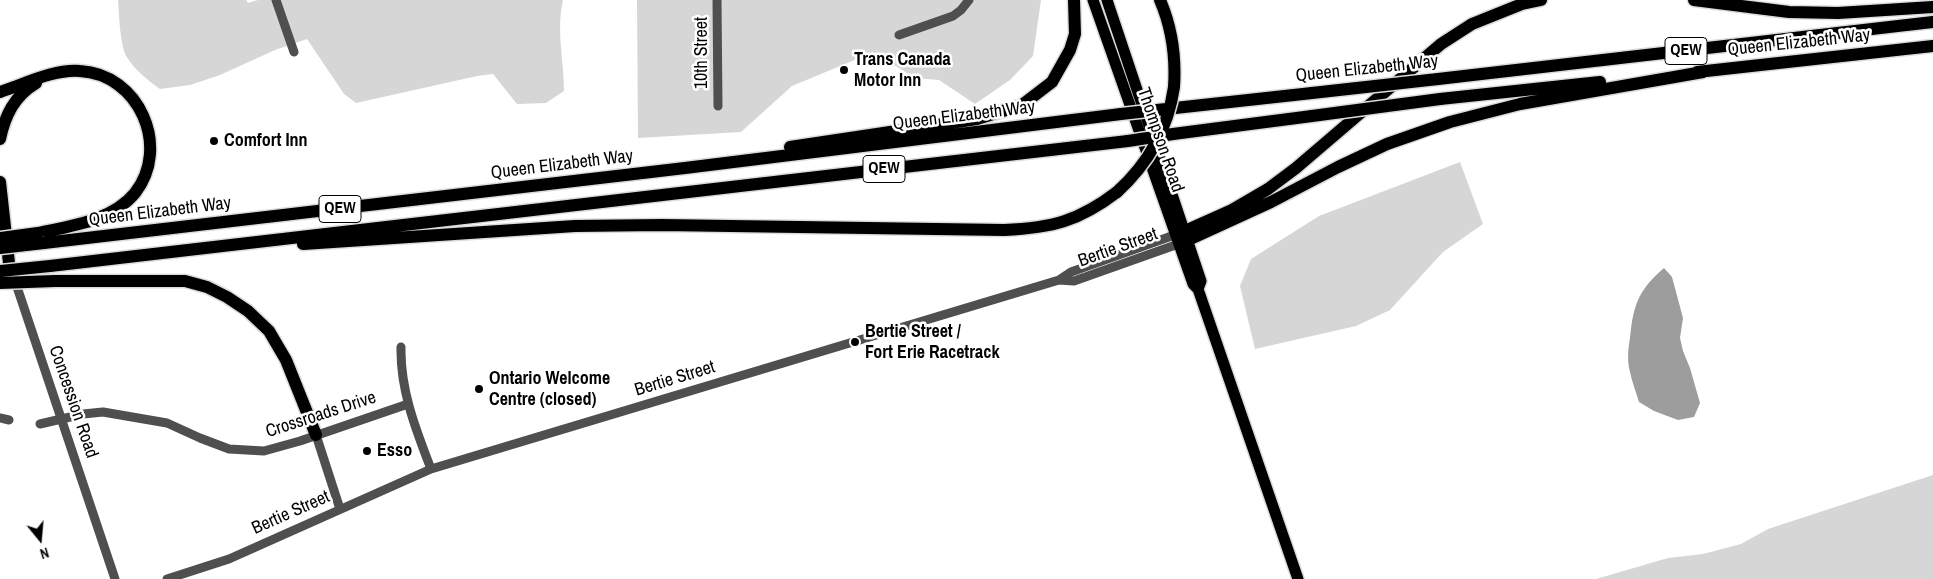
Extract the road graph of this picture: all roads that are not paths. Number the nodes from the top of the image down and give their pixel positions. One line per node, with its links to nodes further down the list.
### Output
1 (276, 0): 14 (street)
2 (718, 0): 18 (street, 10th Street)
3 (969, 0): 12 (street)
4 (1074, 0): 20 (highway)
5 (1093, 0): 23 (main road, Thompson Road)
6 (1107, 0): 23 (main road, Thompson Road)
7 (1160, 0): 25 (highway, bridge)
8 (1541, 0): 23 (highway)
9 (1694, 0): 10 (highway)
10 (1933, 7)
11 (1933, 22): 20 (highway, Queen Elizabeth Way / QEW, bridge)
12 (899, 35)
13 (1933, 46): 15 (highway, Queen Elizabeth Way / QEW)
14 (294, 52)
15 (1703, 72): 23 (highway); 25 (highway, Queen Elizabeth Way / QEW, bridge)
16 (46, 76): 17 (highway); 19 (highway); 24 (highway)
17 (0, 92)
18 (718, 106)
19 (0, 139)
20 (685, 168): 24 (highway, Queen Elizabeth Way / QEW)
21 (0, 182): 27 (highway)
22 (0, 237): 24 (highway, bridge); 27 (street, Concession Road)
23 (1181, 237): 34 (street, Bertie Street); 38 (main road, Thompson Road)
24 (41, 238): 26 (highway, Queen Elizabeth Way / QEW, bridge)
25 (214, 247): 27 (highway, Queen Elizabeth Way / QEW, bridge)
26 (0, 248)
27 (4, 267): 31 (street, Concession Road)
28 (0, 283): 33 (highway, bridge)
29 (401, 347): 30 (street)
30 (408, 404): 33 (street, Crossroads Drive); 34 (street)
31 (61, 419): 32 (street, Crossroads Drive); 33 (street, Crossroads Drive); 36 (street, Concession Road)
32 (40, 424)
33 (316, 435): 35 (street)
34 (430, 469): 35 (street, Bertie Street)
35 (340, 509): 37 (street, Bertie Street)
36 (115, 579)
37 (167, 579)
38 (1298, 579)

